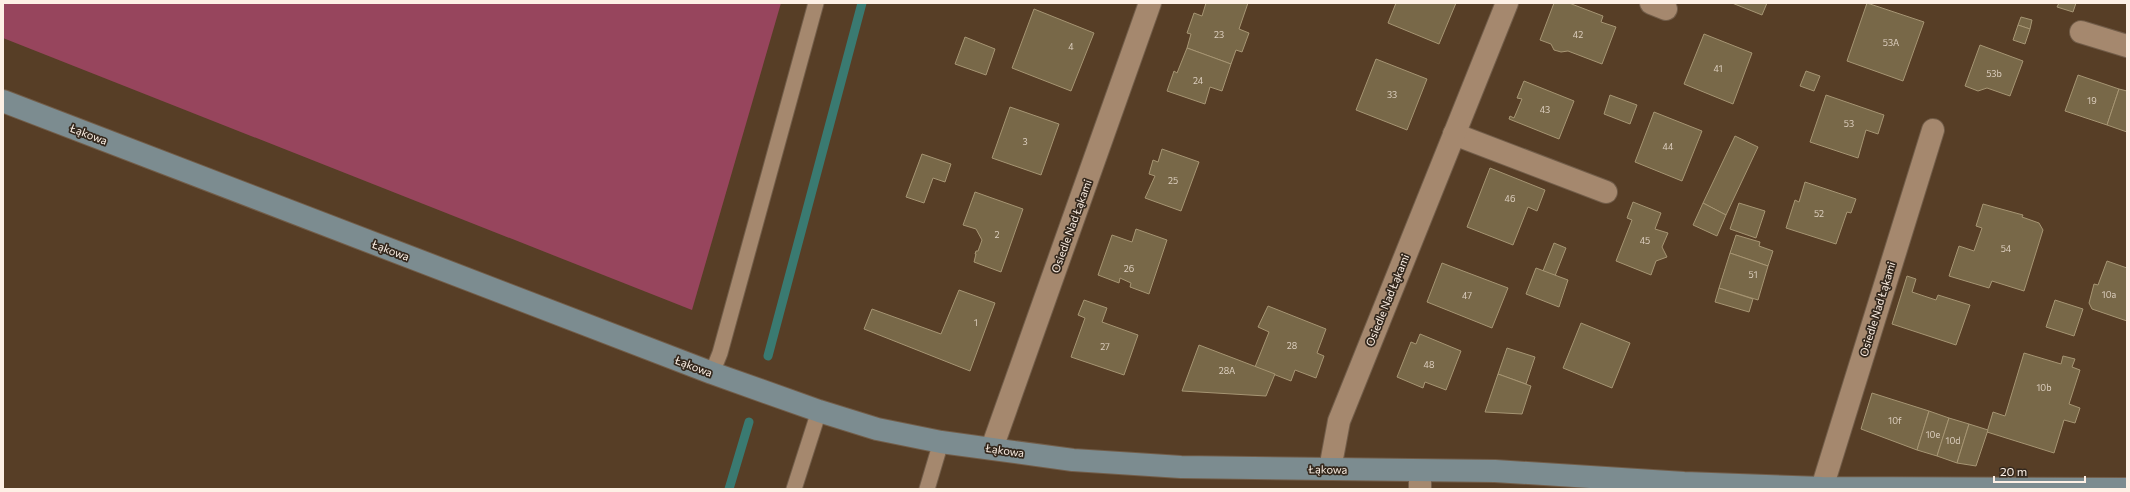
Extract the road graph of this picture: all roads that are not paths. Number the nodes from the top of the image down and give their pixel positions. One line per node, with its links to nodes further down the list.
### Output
1 (816, 3): 10 (lane)
2 (1150, 3): 13 (street, Osiedle Nad Łąkami)
3 (1507, 3): 8 (street, Osiedle Nad Łąkami)
4 (2081, 32): 5 (street)
5 (2127, 46)
6 (3, 101): 10 (street, Łąkowa)
7 (1933, 130): 16 (street, Osiedle Nad Łąkami)
8 (1454, 134): 9 (street); 14 (street, Osiedle Nad Łąkami)
9 (1606, 192)
10 (712, 373): 11 (street, Łąkowa)
11 (819, 411): 12 (street, Łąkowa); 17 (lane)
12 (941, 442): 13 (street, Łąkowa); 18 (lane)
13 (992, 448): 14 (street, Łąkowa)
14 (1330, 469): 15 (street, Łąkowa)
15 (1420, 480): 16 (street, Łąkowa)
16 (1822, 488): 19 (street, Łąkowa)
17 (794, 489)
18 (927, 489)
19 (2127, 489)

